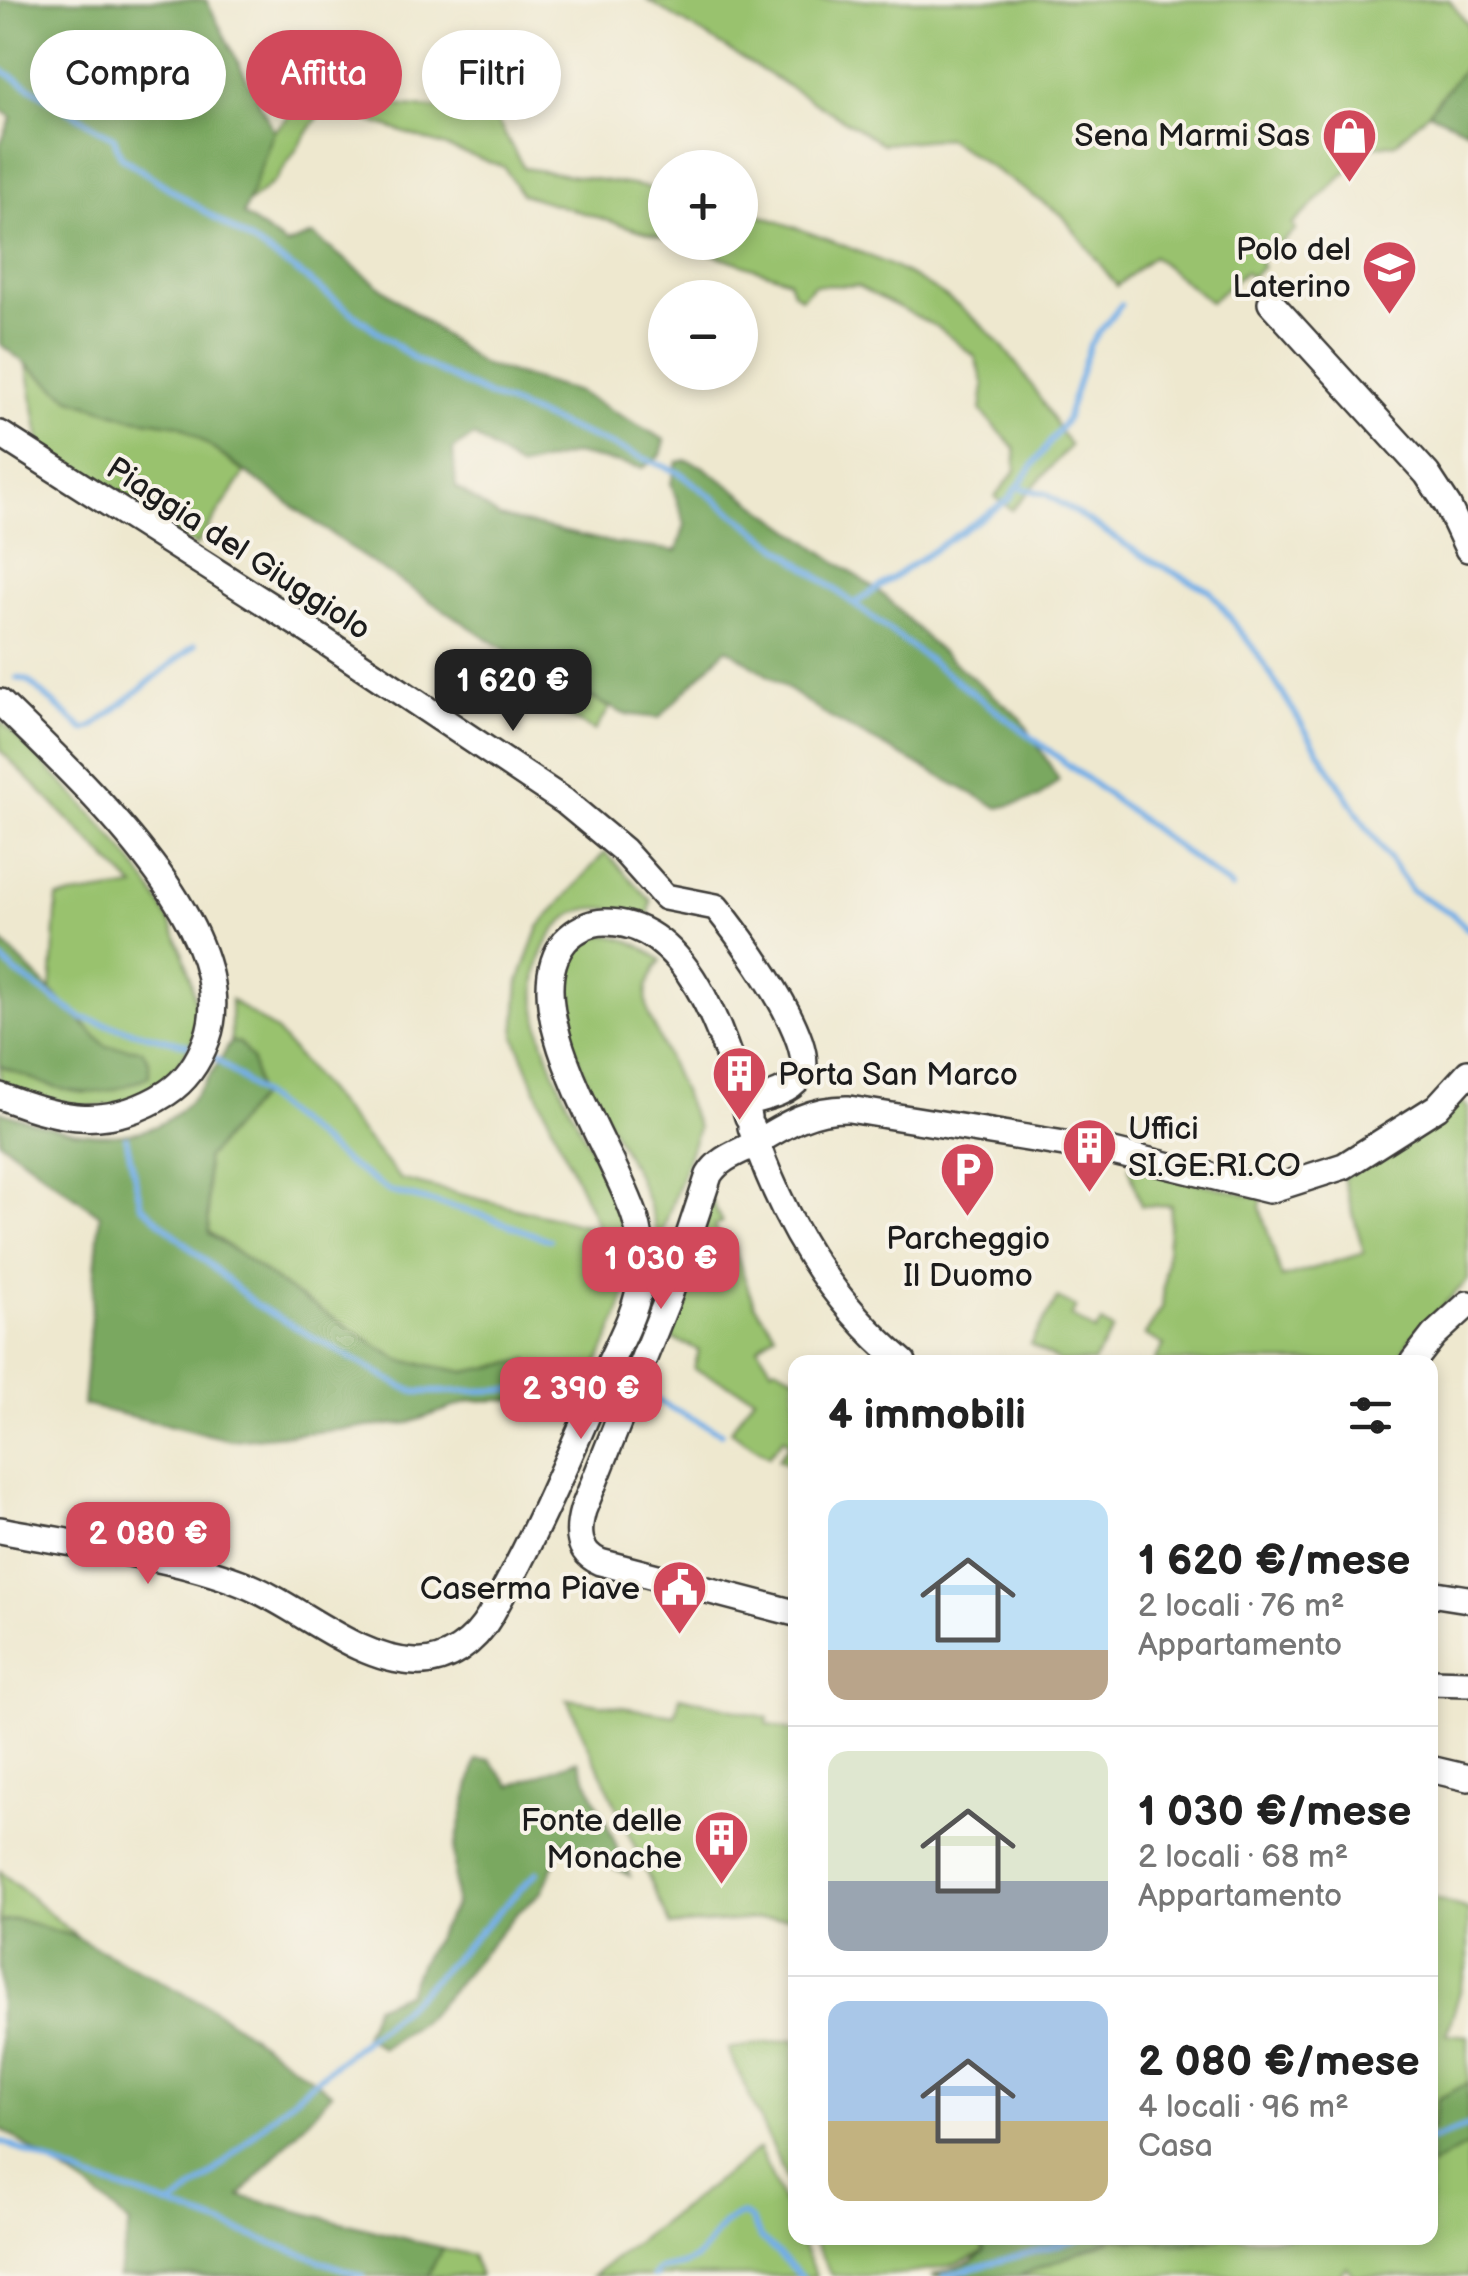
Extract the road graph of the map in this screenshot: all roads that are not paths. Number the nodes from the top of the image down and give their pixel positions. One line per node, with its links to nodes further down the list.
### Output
1 (1271, 303): 3 (street)
2 (0, 434): 7 (street, Piaggia del Giuggiolo)
3 (1468, 549)
4 (0, 702): 6 (street)
5 (1468, 1073): 7 (street)
6 (0, 1096)
7 (749, 1122): 9 (street); 11 (street); 14 (street)
8 (1468, 1304): 10 (street)
9 (896, 1355)
10 (1418, 1355)
11 (0, 1530)
12 (1438, 1594): 13 (street)
13 (1468, 1600)
14 (788, 1610)
15 (1438, 1682): 16 (street)
16 (1468, 1683)
17 (1438, 1771): 18 (street)
18 (1468, 1778)

